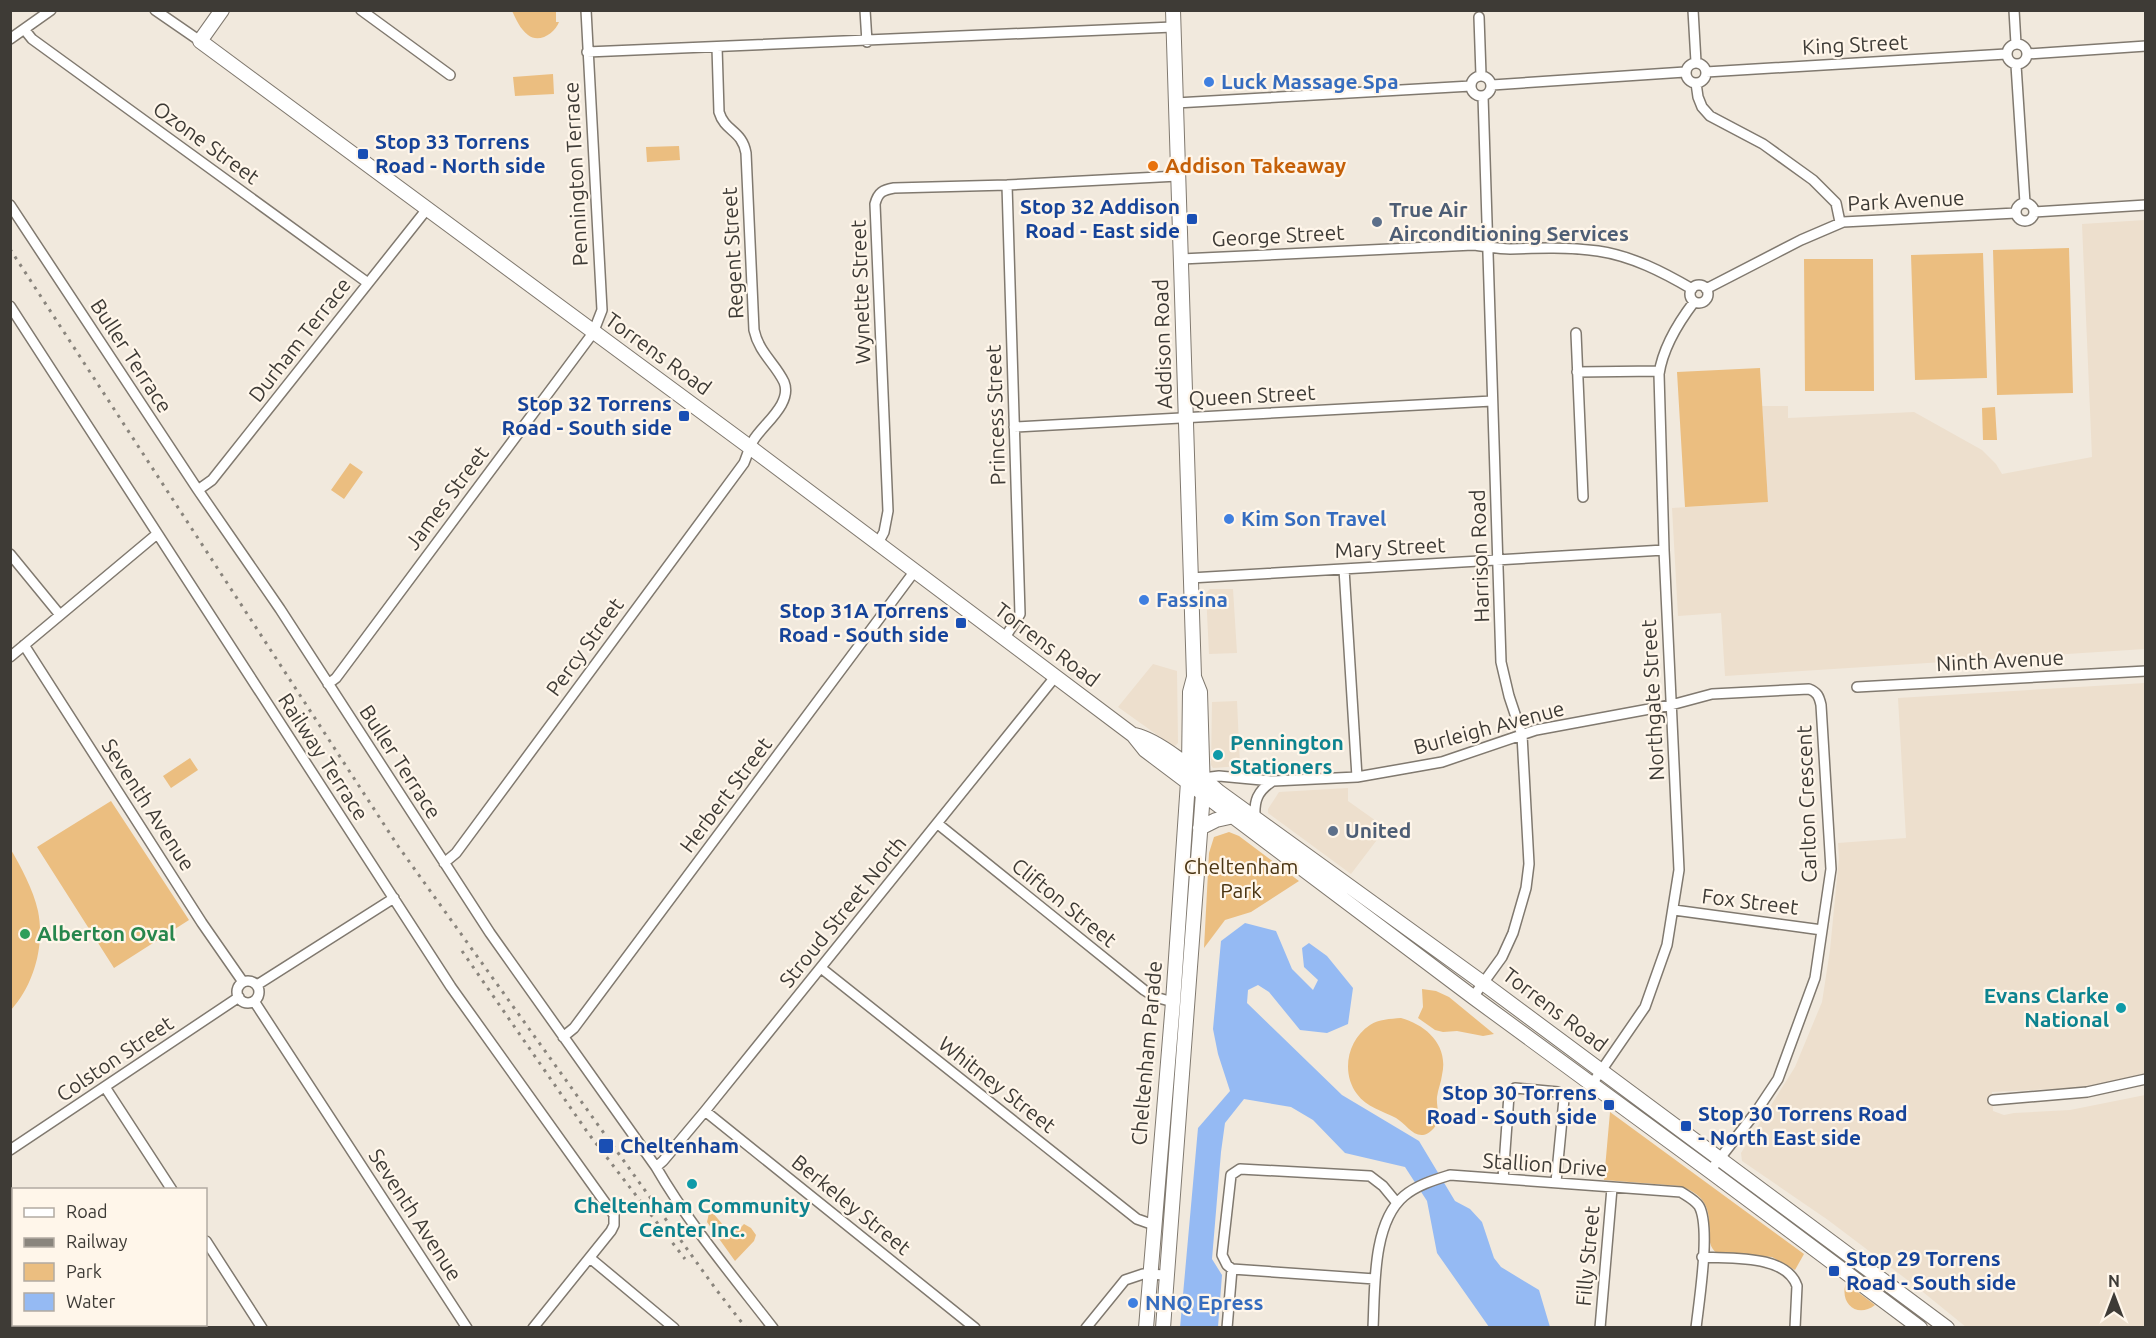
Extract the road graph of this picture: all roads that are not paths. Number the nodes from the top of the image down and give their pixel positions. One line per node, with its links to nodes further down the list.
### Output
1 (51, 10): 12 (street)
2 (155, 10): 14 (street, Torrens Road)
3 (222, 10): 14 (main road)
4 (361, 10): 26 (street)
5 (586, 10): 19 (street, Pennington Terrace)
6 (865, 10): 15 (street)
7 (1173, 10): 11 (main road, Addison Road)
8 (1693, 10): 22 (street)
9 (2014, 10): 16 (street)
10 (1479, 17): 27 (street)
11 (1173, 27): 15 (street); 32 (main road, Addison Road)
12 (24, 29): 13 (street); 44 (street, Ozone Street)
13 (10, 39)
14 (200, 41): 38 (main road, Torrens Road)
15 (867, 42): 17 (street)
16 (2016, 44): 20 (street); 21 (street)
17 (717, 46): 19 (street); 56 (street, Regent Street)
18 (2145, 46): 21 (street)
19 (587, 52): 49 (street, Pennington Terrace)
20 (2006, 54): 23 (street); 25 (street, King Street)
21 (2027, 54): 23 (street)
22 (1696, 62): 24 (street); 25 (street)
23 (2016, 65): 35 (street)
24 (1685, 72): 28 (street); 29 (street)
25 (1706, 72): 28 (street)
26 (450, 75)
27 (1481, 75): 29 (street); 30 (street)
28 (1696, 83): 41 (street)
29 (1492, 85): 31 (street)
30 (1471, 86): 31 (street); 32 (street)
31 (1483, 96): 42 (street, Harrison Road)
32 (1176, 103): 33 (main road, Addison Road)
33 (1178, 176): 34 (street, Wynette Street); 43 (main road, Addison Road)
34 (1007, 185): 55 (street, Princess Street); 60 (street, Wynette Street)
35 (2025, 203): 39 (street); 40 (street)
36 (10, 205): 57 (street, Buller Terrace)
37 (2145, 205): 39 (street)
38 (427, 209): 44 (street, Durham Terrace); 49 (main road, Torrens Road)
39 (2034, 212): 40 (street)
40 (2016, 213): 41 (street, Park Avenue)
41 (1840, 222): 46 (street, Park Avenue)
42 (1487, 246): 43 (street, George Street); 45 (street, George Street); 53 (street, Harrison Road)
43 (1181, 259): 54 (main road, Addison Road)
44 (368, 283): 57 (street, Durham Terrace)
45 (1692, 289): 46 (street); 47 (street)
46 (1706, 289): 47 (street)
47 (1694, 302): 51 (street, Northgate Street)
48 (10, 306): 59 (street, Railway Terrace)
49 (593, 333): 56 (main road, Torrens Road); 74 (street, James Street)
50 (1576, 333): 52 (street)
51 (1659, 371): 52 (street); 61 (street, Northgate Street)
52 (1577, 372): 58 (street)
53 (1492, 401): 54 (street, Queen Street); 63 (street, Harrison Road)
54 (1186, 418): 55 (street, Queen Street); 66 (main road, Addison Road)
55 (1014, 427): 68 (street, Princess Street)
56 (751, 448): 60 (main road, Torrens Road); 88 (street, Percy Street)
57 (198, 490): 74 (street, Buller Terrace)
58 (1583, 497)
59 (157, 534): 67 (street); 89 (street, Railway Terrace)
60 (877, 545): 65 (main road, Torrens Road)
61 (1664, 550): 63 (street, Mary Street); 77 (street, Northgate Street)
62 (10, 554): 67 (street)
63 (1497, 560): 64 (street, Mary Street); 78 (street, Harrison Road)
64 (1344, 569): 66 (street, Mary Street); 80 (street)
65 (914, 573): 68 (main road, Torrens Road); 102 (street, Herbert Street)
66 (1191, 578): 73 (main road, Addison Road)
67 (60, 615): 69 (street)
68 (1004, 639): 72 (main road, Torrens Road)
69 (24, 645): 70 (street); 95 (street, Seventh Avenue)
70 (10, 657)
71 (2145, 670): 75 (street, Ninth Avenue)
72 (1055, 677): 79 (main road, Torrens Road); 86 (street, Stroud Street North)
73 (1194, 677): 79 (main road, Addison Road); 81 (main road, Addison Road)
74 (328, 684): 88 (street, Buller Terrace)
75 (1857, 687)
76 (1818, 694): 77 (street, Burleigh Avenue); 92 (street, Carlton Crescent)
77 (1671, 705): 78 (street, Burleigh Avenue); 90 (street, Northgate Street)
78 (1522, 735): 80 (street, Burleigh Avenue); 96 (street, Harrison Road)
79 (1188, 774): 81 (main road, Torrens Road); 83 (main road, Torrens Road); 101 (main road, Cheltenham Parade)
80 (1357, 777): 82 (street, Burleigh Avenue)
81 (1203, 778): 82 (street, Burleigh Avenue); 83 (main road, Addison Road); 85 (main road, Torrens Road)
82 (1273, 781): 85 (street)
83 (1203, 793): 84 (main road, Torrens Road); 87 (main road, Cheltenham Parade)
84 (1234, 816): 87 (main road); 93 (main road, Torrens Road)
85 (1255, 818): 91 (main road, Torrens Road)
86 (938, 824): 94 (street, Stroud Street North); 101 (street, Clifton Street)
87 (1200, 828): 124 (main road, Cheltenham Parade)
88 (444, 863): 102 (street, Buller Terrace)
89 (394, 898): 97 (street); 121 (street, Railway Terrace)
90 (1674, 910): 92 (street, Fox Street); 103 (street, Northgate Street)
91 (1410, 929): 93 (main road); 96 (main road, Torrens Road)
92 (1822, 930): 110 (street, Carlton Crescent)
93 (1404, 945): 98 (main road, Torrens Road)
94 (820, 968): 108 (street, Stroud Street North); 118 (street, Whitney Street)
95 (243, 982): 97 (street); 99 (street)
96 (1483, 982): 98 (street, Harrison Road); 103 (main road, Torrens Road)
97 (257, 985): 100 (street)
98 (1473, 997): 105 (main road, Torrens Road)
99 (239, 998): 100 (street); 106 (street, Colston Street)
100 (254, 1001): 129 (street, Seventh Avenue)
101 (1173, 1002): 118 (main road, Cheltenham Parade)
102 (563, 1037): 111 (street, Buller Terrace)
103 (1601, 1071): 105 (street, Northgate Street); 110 (main road, Torrens Road)
104 (2145, 1079): 107 (street)
105 (1592, 1084): 112 (main road, Torrens Road)
106 (105, 1087): 109 (street, Colston Street); 115 (street)
107 (1993, 1100)
108 (705, 1111): 111 (street, Stroud Street North); 133 (street, Berkeley Street)
109 (10, 1150)
110 (1719, 1159): 112 (street, Carlton Crescent); 127 (main road, Torrens Road)
111 (656, 1167): 132 (street, Buller Terrace)
112 (1710, 1171): 141 (main road, Torrens Road)
113 (1503, 1179): 114 (street, Stallion Drive); 114 (street); 117 (street, Stallion Drive)
114 (1556, 1182): 116 (street, Stallion Drive)
115 (171, 1188)
116 (1612, 1188): 120 (street, Stallion Drive); 138 (street, Filly Street)
117 (1397, 1203): 122 (street); 125 (street, Stallion Drive)
118 (1154, 1226): 123 (main road, Cheltenham Parade)
119 (207, 1243): 128 (street)
120 (1702, 1257): 139 (street, Stallion Drive); 140 (street)
121 (590, 1258): 130 (street); 131 (street)
122 (1232, 1269): 125 (street); 137 (street)
123 (1150, 1274): 124 (street); 134 (street); 135 (main road, Cheltenham Parade)
124 (1167, 1275): 136 (main road, Cheltenham Parade)
125 (1375, 1280): 126 (street, Stallion Drive)
126 (1373, 1327)
127 (1947, 1327)
128 (262, 1328)
129 (467, 1328)
130 (533, 1328)
131 (674, 1328)
132 (773, 1328)
133 (975, 1328)
134 (1086, 1328)
135 (1146, 1328)
136 (1162, 1328)
137 (1227, 1328)
138 (1600, 1328)
139 (1696, 1328)
140 (1795, 1328)
141 (1920, 1328)

